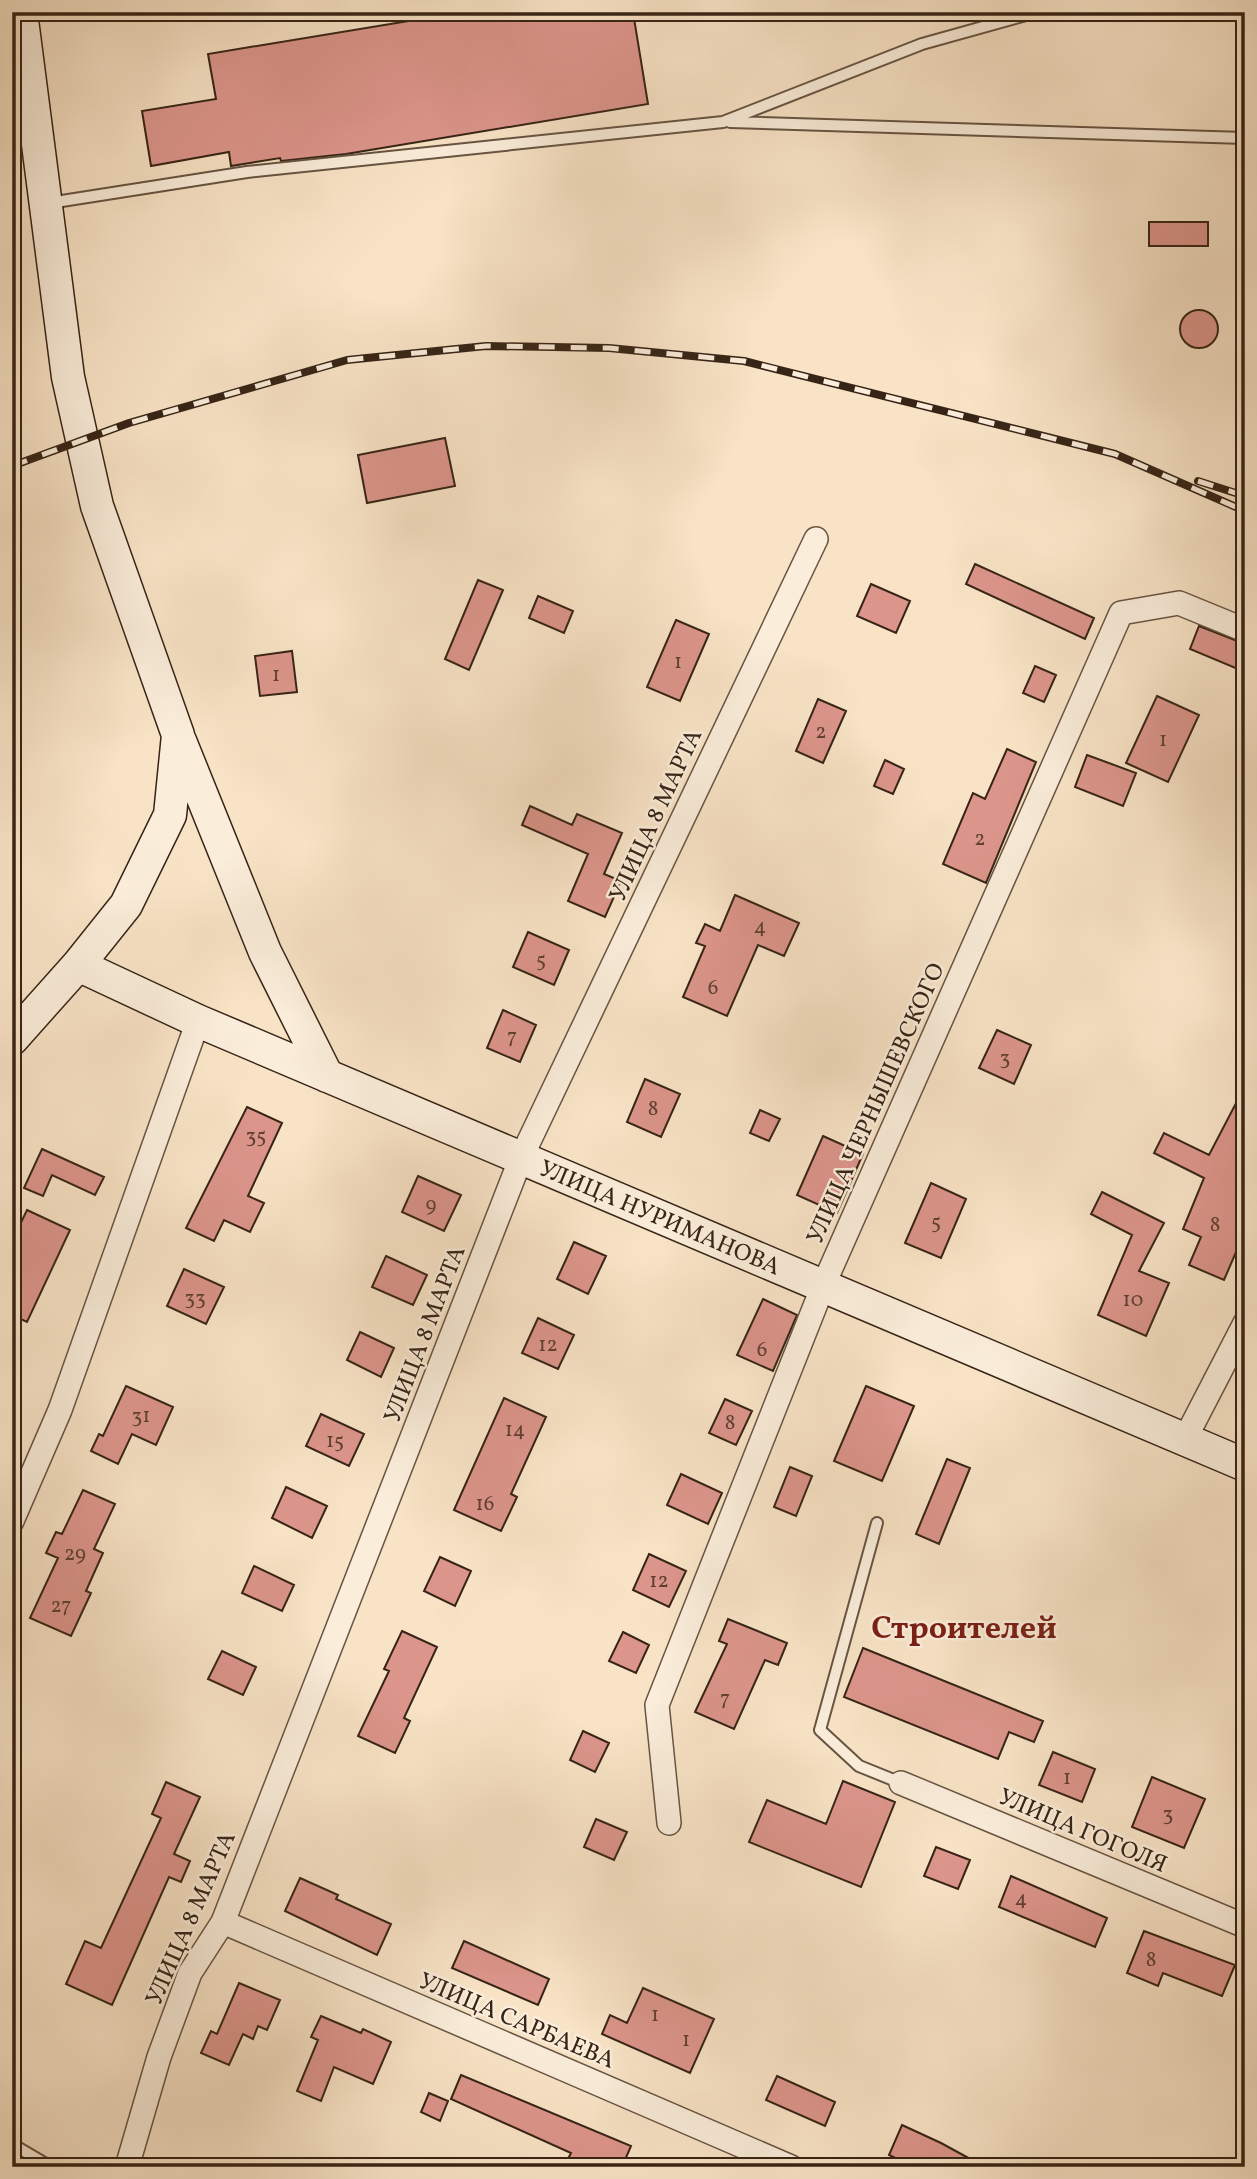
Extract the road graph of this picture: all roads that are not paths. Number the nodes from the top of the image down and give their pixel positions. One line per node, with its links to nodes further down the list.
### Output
1 (20, 12): 3 (main road)
2 (1037, 12): 4 (lane)
3 (23, 103): 6 (main road)
4 (723, 122): 5 (lane); 6 (lane)
5 (1245, 138)
6 (47, 204): 9 (main road)
7 (816, 539): 14 (street, УЛИЦА 8 МАРТА)
8 (1245, 630): 15 (street, УЛИЦА ЧЕРНЫШЕВСКОГО)
9 (178, 736): 10 (main road); 13 (main road)
10 (78, 965): 11 (main road, УЛИЦА НУРИМАНОВА); 12 (main road)
11 (198, 1021): 13 (main road, УЛИЦА НУРИМАНОВА); 19 (street)
12 (12, 1039)
13 (327, 1076): 14 (main road, УЛИЦА НУРИМАНОВА)
14 (521, 1158): 15 (main road, УЛИЦА НУРИМАНОВА); 23 (street, УЛИЦА 8 МАРТА)
15 (823, 1286): 17 (main road, УЛИЦА НУРИМАНОВА); 22 (street, УЛИЦА ЧЕРНЫШЕВСКОГО)
16 (1245, 1323): 17 (street)
17 (1185, 1440): 18 (main road, УЛИЦА НУРИМАНОВА)
18 (1245, 1465)
19 (12, 1521)
20 (877, 1523): 21 (lane)
21 (901, 1783): 24 (street, УЛИЦА ГОГОЛЯ)
22 (669, 1823)
23 (223, 1922): 27 (street, УЛИЦА 8 МАРТА); 28 (street, УЛИЦА САРБАЕВА)
24 (1245, 1926)
25 (12, 2144): 26 (lane)
26 (51, 2167)
27 (127, 2167)
28 (791, 2167)

